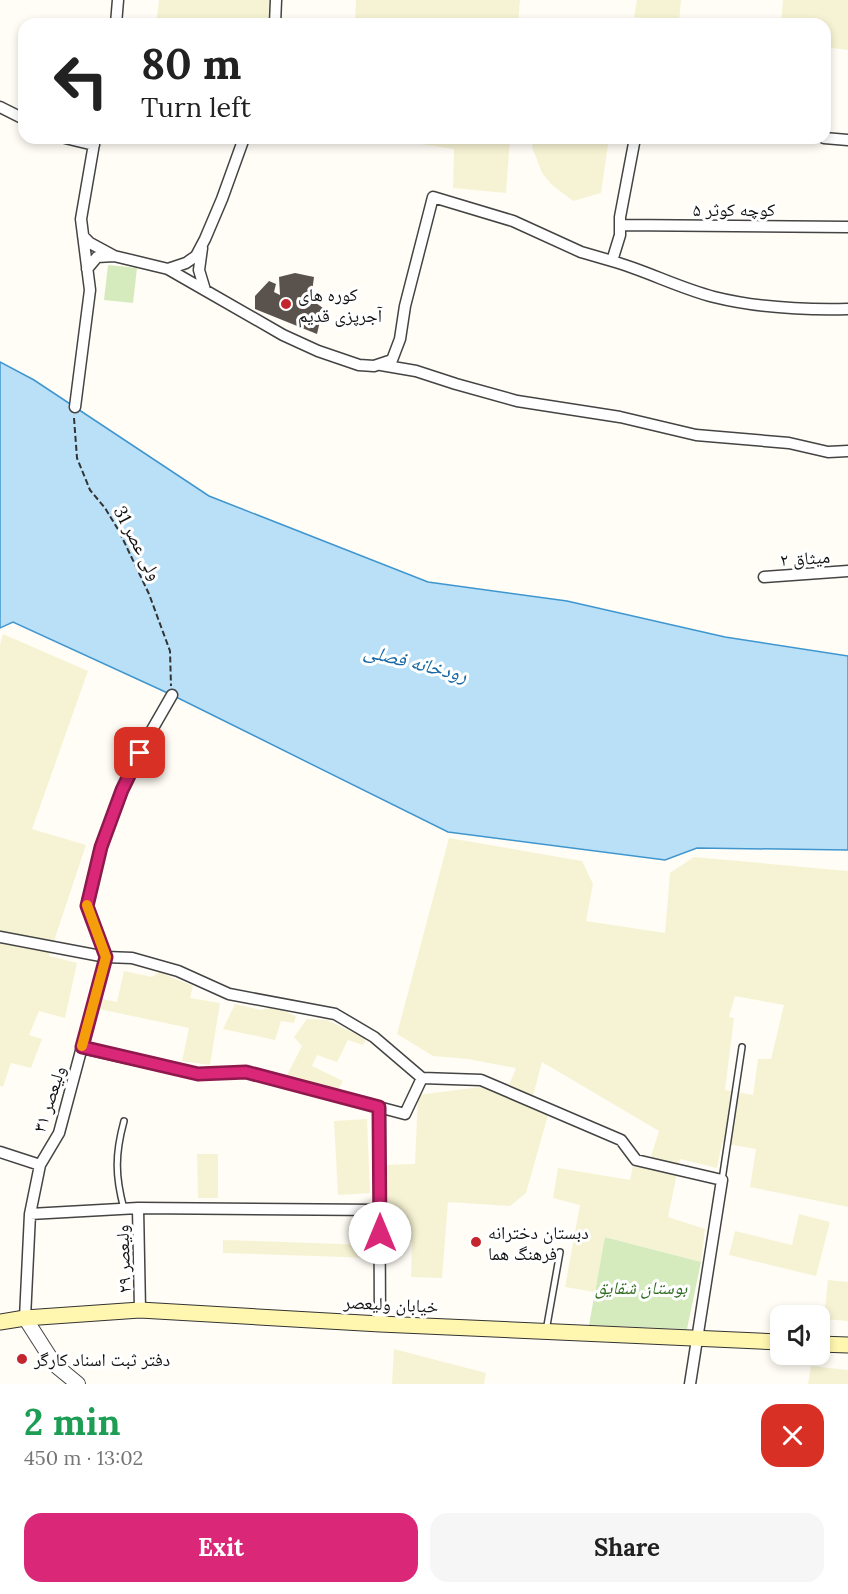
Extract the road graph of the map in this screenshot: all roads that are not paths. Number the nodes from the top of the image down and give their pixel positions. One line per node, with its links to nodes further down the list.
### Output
1 (118, 0): 3 (street)
2 (276, 0): 4 (street)
3 (116, 18)
4 (275, 18)
5 (0, 107): 6 (street)
6 (18, 116)
7 (831, 139): 8 (street)
8 (848, 140)
9 (95, 144): 14 (street)
10 (242, 144): 15 (street)
11 (634, 144): 12 (street)
12 (620, 225): 13 (street, کوچه کوثر ۵); 17 (street)
13 (848, 226)
14 (83, 236): 16 (street); 18 (street)
15 (205, 239): 19 (street); 20 (street)
16 (114, 256): 18 (street); 19 (street)
17 (612, 261): 21 (street); 22 (street)
18 (87, 269): 23 (street)
19 (168, 269): 20 (street)
20 (205, 290): 22 (street)
21 (848, 309)
22 (379, 365): 24 (street)
23 (75, 407)
24 (848, 451)
25 (848, 571): 26 (street, میثاق ۲)
26 (764, 577)
27 (172, 695): 29 (street)
28 (0, 937): 29 (street)
29 (106, 957): 30 (street, ولیعصر ۳۱); 32 (street)
30 (82, 1047): 33 (street); 36 (street, ولیعصر ۳۱)
31 (742, 1047): 37 (lane)
32 (422, 1078): 33 (street); 37 (street)
33 (379, 1107): 40 (street)
34 (124, 1121): 39 (lane)
35 (0, 1152): 36 (street)
36 (40, 1165): 41 (street, ولیعصر ۳۱)
37 (722, 1180): 48 (street)
38 (138, 1208): 39 (street); 40 (street); 43 (street, ولیعصر ۲۹)
39 (124, 1209): 41 (street)
40 (380, 1210): 46 (street)
41 (30, 1214): 44 (street, ولیعصر ۳۱)
42 (560, 1252): 47 (lane)
43 (141, 1310): 44 (main road, خیابان ولیعصر); 46 (main road, خیابان ولیعصر)
44 (25, 1318): 45 (main road, خیابان ولیعصر); 52 (street)
45 (0, 1322)
46 (380, 1324): 47 (main road, خیابان ولیعصر)
47 (546, 1332): 48 (main road, خیابان ولیعصر)
48 (697, 1339): 49 (main road, خیابان ولیعصر); 53 (street)
49 (770, 1342)
50 (830, 1344): 51 (main road)
51 (848, 1345)
52 (78, 1384)
53 (690, 1384)

